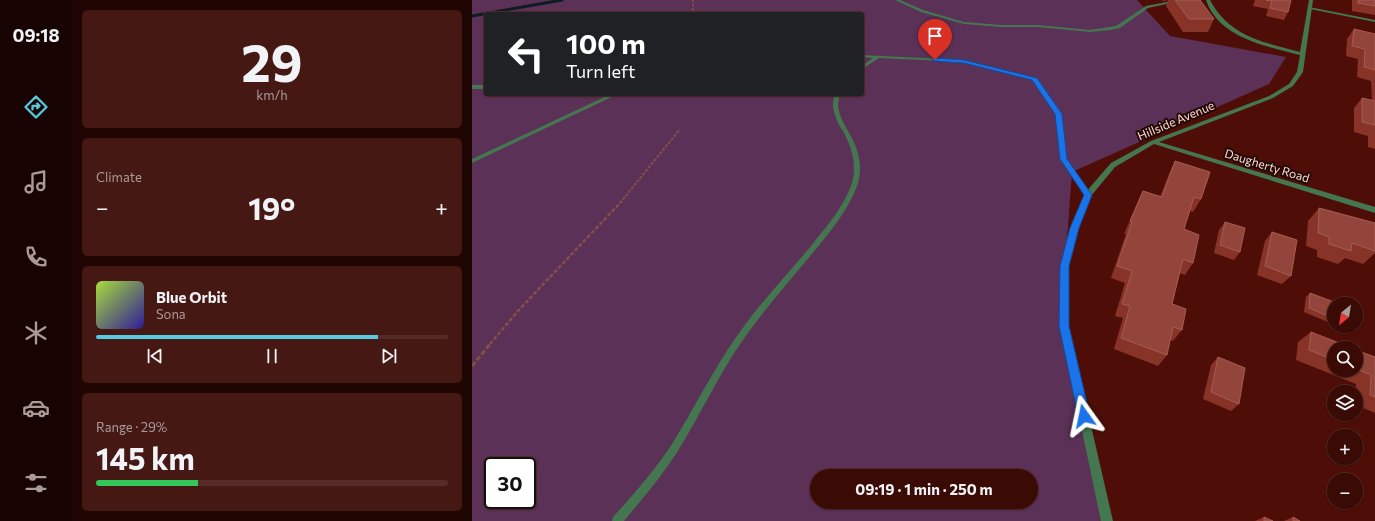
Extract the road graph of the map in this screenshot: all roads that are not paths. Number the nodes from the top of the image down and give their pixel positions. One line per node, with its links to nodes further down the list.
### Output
1 (897, 0): 2 (lane)
2 (1183, 0)
3 (1205, 0): 4 (lane)
4 (1208, 0): 8 (street)
5 (1311, 0): 6 (street, Hillside Avenue)
6 (1310, 8): 7 (lane); 8 (street, Hillside Avenue)
7 (1375, 21)
8 (1303, 54): 16 (street, Hillside Avenue)
9 (864, 56): 10 (lane)
10 (878, 57): 11 (lane); 18 (lane)
11 (864, 67)
12 (472, 87): 13 (lane)
13 (484, 87)
14 (610, 96): 17 (lane)
15 (837, 96): 20 (lane)
16 (1153, 142): 18 (street, Hillside Avenue); 19 (street, Daugherty Road)
17 (472, 162)
18 (1088, 195): 21 (street, Hillside Avenue)
19 (1375, 210)
20 (617, 521)
21 (1107, 521)

